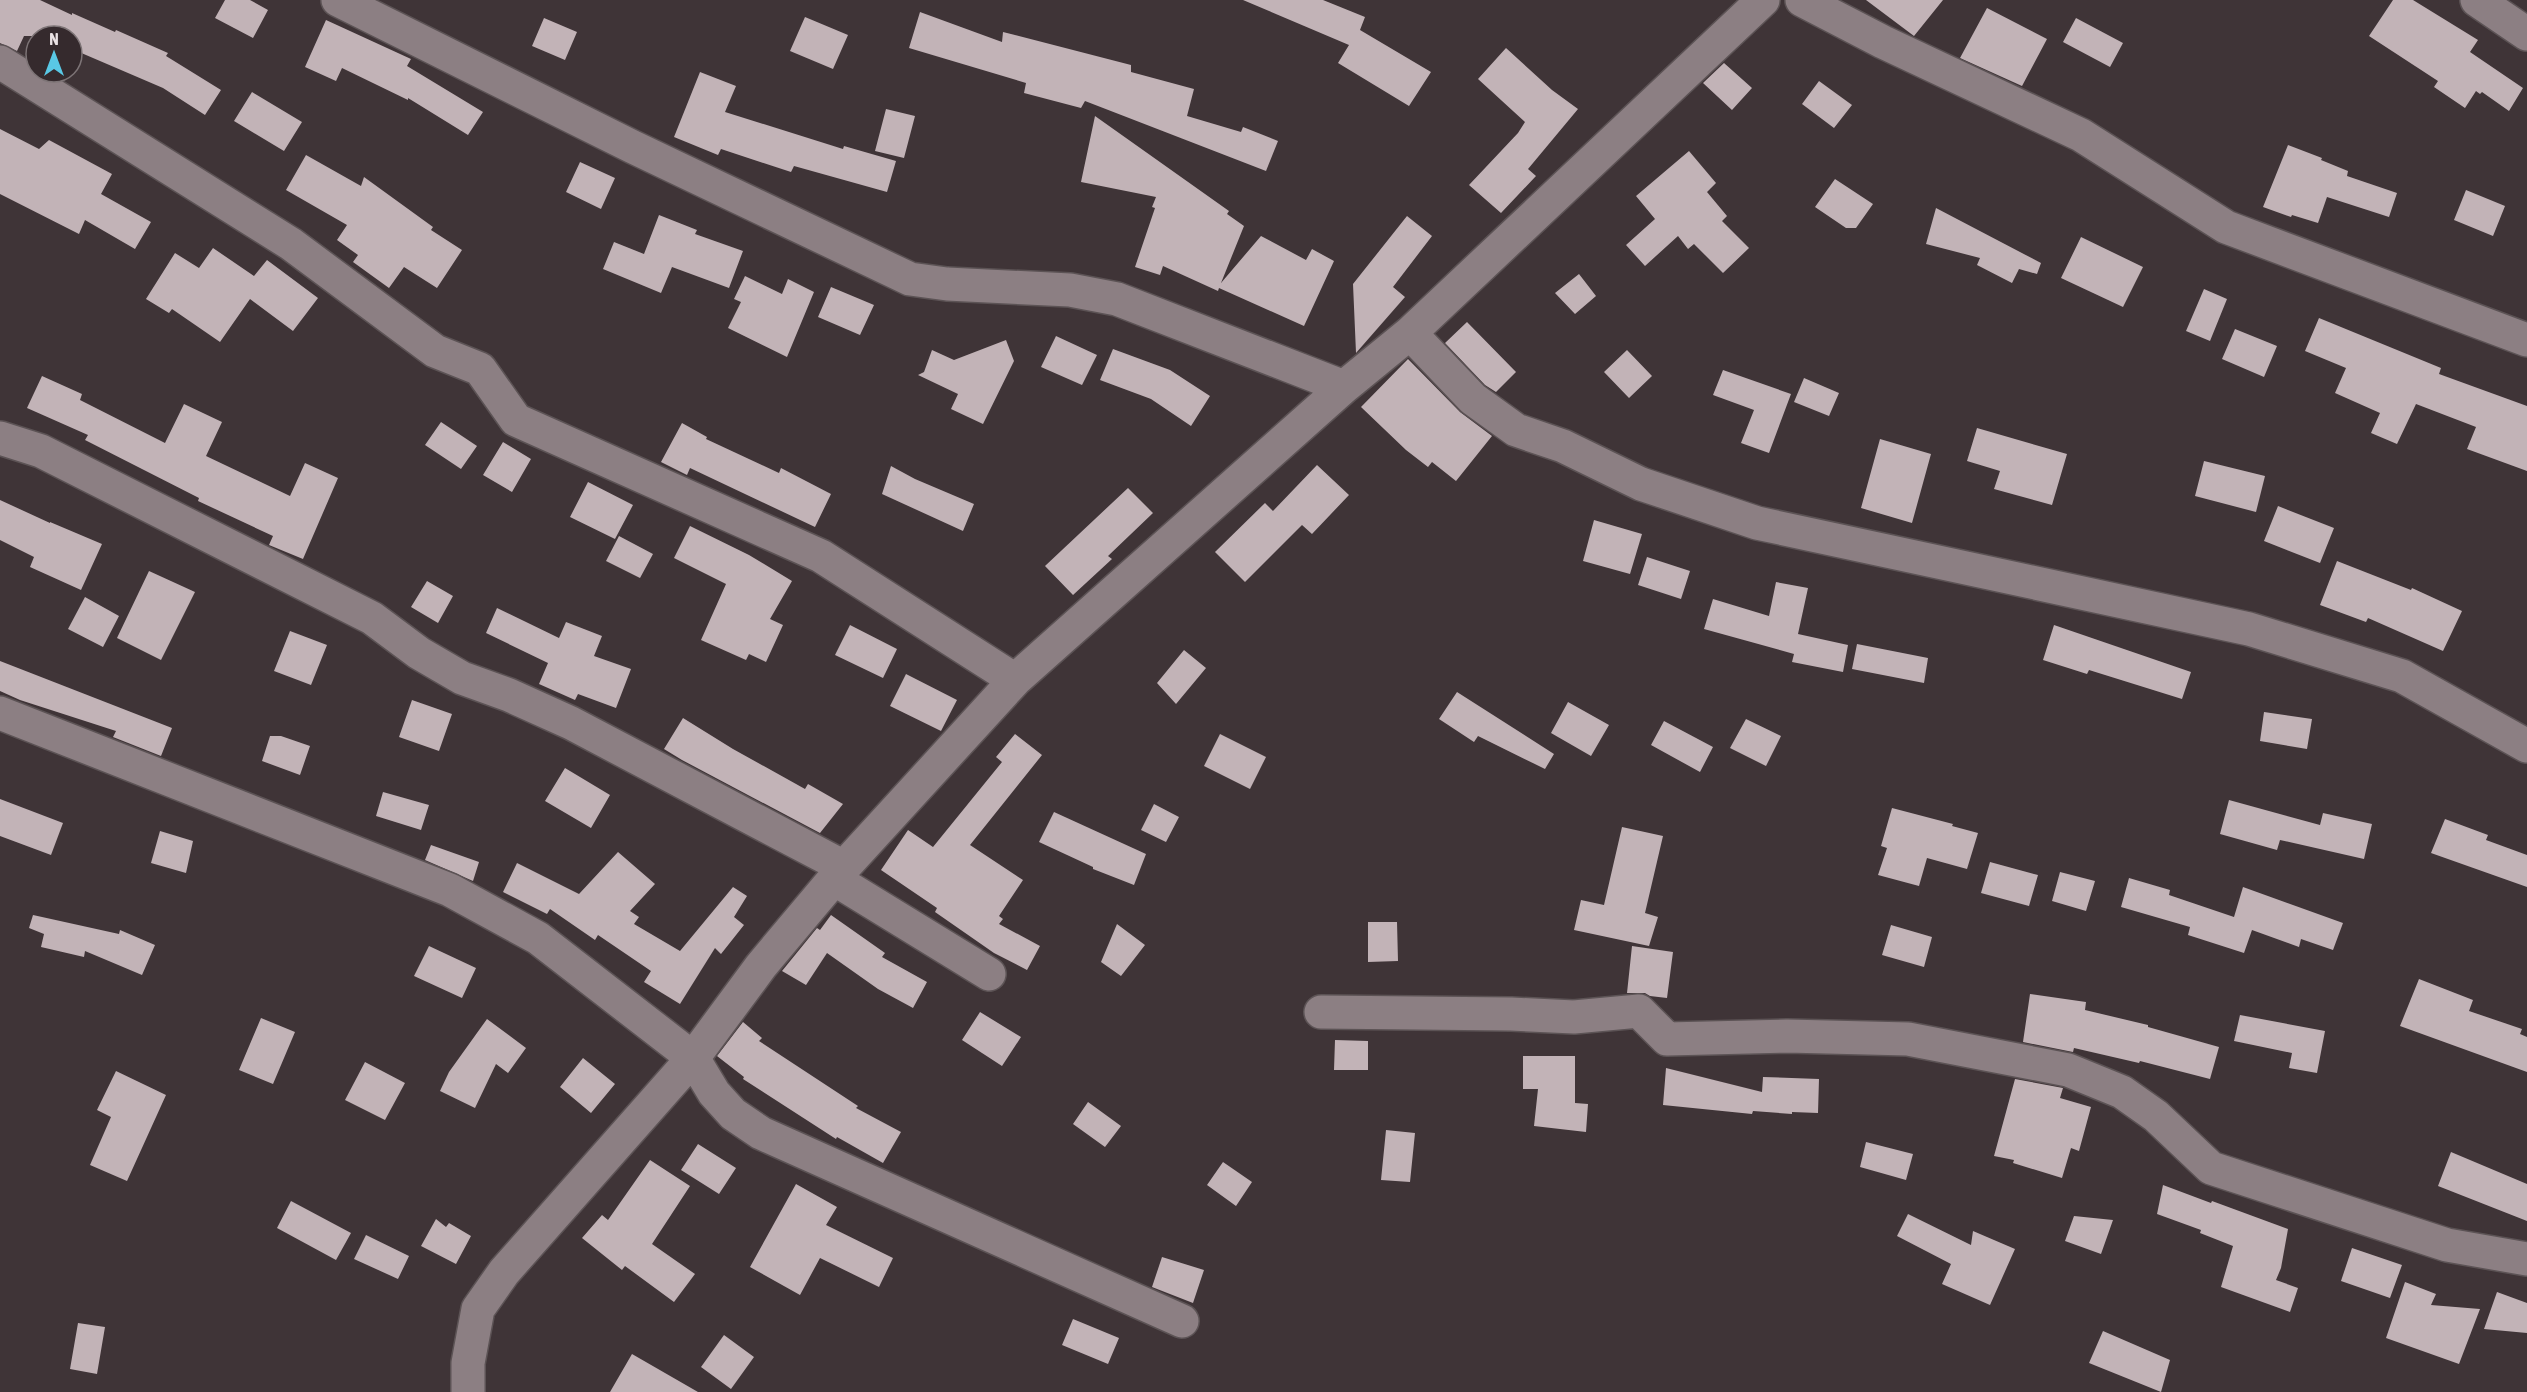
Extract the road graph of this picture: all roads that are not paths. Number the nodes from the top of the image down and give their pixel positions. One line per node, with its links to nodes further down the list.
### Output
1 (338, 0): 9 (street)
2 (1763, 0): 7 (street)
3 (1802, 0): 8 (street)
4 (2477, 0): 5 (street)
5 (2527, 34)
6 (0, 62): 11 (street)
7 (1410, 333): 9 (street); 13 (street)
8 (2527, 340)
9 (1344, 387): 11 (street)
10 (0, 438): 14 (street)
11 (1015, 680): 14 (street)
12 (0, 713): 17 (street)
13 (2527, 746)
14 (839, 873): 15 (street); 17 (street)
15 (989, 974)
16 (1321, 1012): 18 (street)
17 (693, 1058): 19 (street); 20 (street)
18 (2527, 1259)
19 (1182, 1321)
20 (468, 1392)

